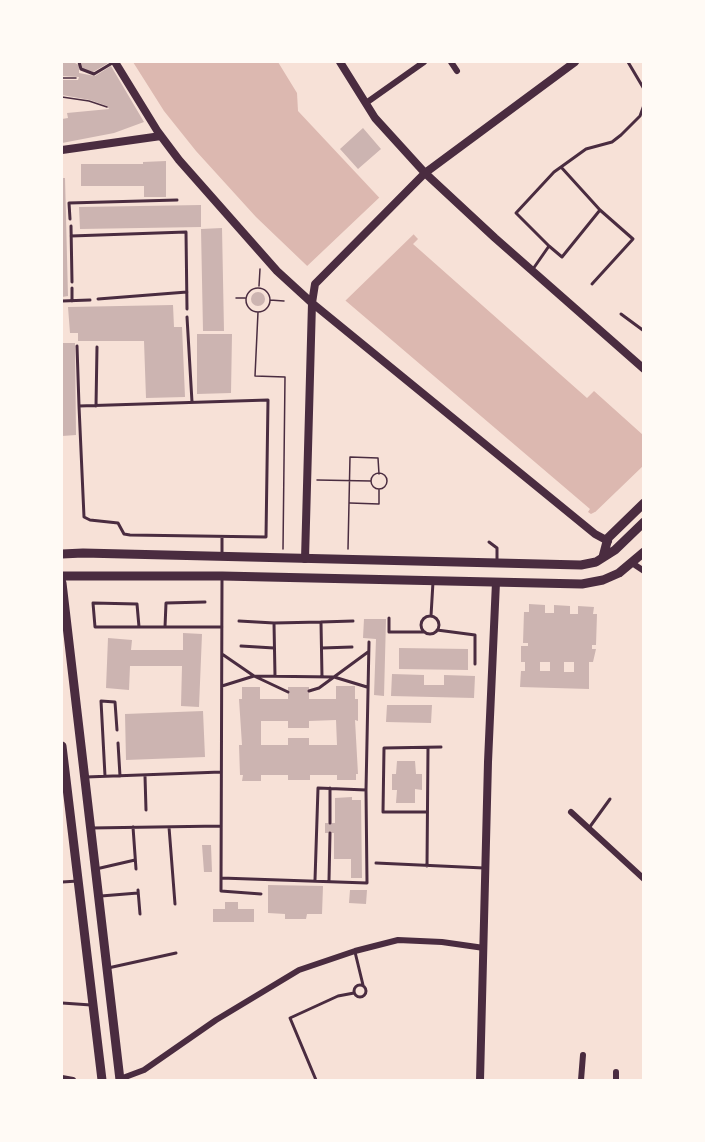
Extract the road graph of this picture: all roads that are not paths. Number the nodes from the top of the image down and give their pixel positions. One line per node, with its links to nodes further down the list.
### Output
1 (79, 62): 2 (lane)
2 (114, 62): 12 (street)
3 (340, 62): 10 (street)
4 (424, 62): 10 (street)
5 (451, 62): 8 (street)
6 (575, 62): 15 (street)
7 (628, 62): 9 (lane)
8 (457, 71)
9 (644, 89)
10 (366, 103): 15 (street)
11 (644, 105): 14 (lane)
12 (161, 136): 13 (street); 31 (street)
13 (62, 150)
14 (561, 167): 17 (lane); 21 (lane)
15 (425, 173): 22 (street); 31 (street)
16 (177, 200): 18 (lane)
17 (600, 210): 21 (lane); 24 (lane)
18 (70, 219)
19 (71, 226): 20 (lane)
20 (71, 236): 23 (lane); 26 (lane)
21 (549, 246): 22 (lane)
22 (532, 270): 38 (street)
23 (72, 282)
24 (592, 284)
25 (72, 288): 30 (lane)
26 (187, 292): 28 (lane); 32 (lane)
27 (90, 300): 30 (lane)
28 (98, 300)
29 (62, 301): 30 (lane)
30 (72, 301)
31 (312, 303): 45 (street); 52 (street)
32 (188, 309)
33 (621, 314): 35 (lane)
34 (187, 317): 39 (lane)
35 (644, 331)
36 (77, 345): 41 (lane)
37 (97, 347): 40 (lane)
38 (644, 369)
39 (192, 402): 40 (lane); 44 (lane)
40 (96, 405): 41 (lane)
41 (79, 406): 44 (lane)
42 (644, 503): 45 (main road)
43 (644, 522): 49 (main road)
44 (222, 537): 48 (lane)
45 (608, 539): 49 (main road)
46 (489, 543): 55 (lane)
47 (62, 554): 48 (main road)
48 (222, 556): 51 (main road); 58 (main road)
49 (603, 557): 55 (main road)
50 (638, 557): 56 (street); 62 (main road)
51 (295, 559): 52 (main road); 59 (main road)
52 (305, 559): 53 (main road)
53 (369, 560): 54 (main road); 60 (main road)
54 (434, 561): 55 (main road); 61 (main road)
55 (497, 562): 62 (main road)
56 (644, 571)
57 (62, 576): 58 (main road)
58 (222, 576): 59 (main road); 73 (lane)
59 (294, 578): 60 (main road)
60 (369, 579): 61 (main road)
61 (434, 580): 62 (main road); 65 (lane)
62 (496, 582): 120 (street)
63 (62, 583): 101 (main road)
64 (205, 602): 72 (lane)
65 (431, 616): 74 (lane); 75 (lane)
66 (389, 618): 75 (lane)
67 (239, 621): 70 (lane)
68 (353, 621): 69 (lane)
69 (321, 622): 70 (lane); 80 (lane)
70 (274, 623): 79 (lane)
71 (139, 627): 71 (lane); 72 (lane)
72 (165, 627): 73 (lane)
73 (222, 627): 82 (lane)
74 (437, 630): 75 (lane); 83 (lane)
75 (424, 632)
76 (369, 642): 81 (lane)
77 (241, 646): 79 (lane)
78 (352, 647): 80 (lane)
79 (274, 648): 85 (lane)
80 (322, 648): 86 (lane)
81 (368, 652): 87 (lane); 89 (lane)
82 (222, 654): 84 (lane); 88 (lane)
83 (475, 664)
84 (254, 676): 85 (lane); 88 (lane); 91 (lane)
85 (275, 676): 86 (lane)
86 (322, 677): 87 (lane)
87 (334, 677): 89 (lane); 90 (lane)
88 (222, 686): 97 (lane)
89 (367, 687): 104 (lane)
90 (309, 691)
91 (288, 692)
92 (117, 730): 99 (lane)
93 (118, 743): 100 (lane)
94 (62, 747): 102 (main road)
95 (441, 747): 96 (lane)
96 (428, 748): 107 (lane); 107 (lane)
97 (221, 772): 98 (lane); 110 (lane)
98 (146, 775): 100 (lane); 106 (lane)
99 (105, 776): 100 (lane); 101 (lane)
100 (120, 776)
101 (84, 777): 113 (main road)
102 (64, 784): 115 (main road)
103 (330, 789): 104 (lane); 109 (lane); 125 (lane)
104 (366, 790): 126 (lane)
105 (610, 799): 114 (lane)
106 (146, 810)
107 (427, 812): 119 (lane)
108 (571, 812): 114 (street)
109 (330, 823)
110 (221, 826): 112 (lane); 123 (lane)
111 (133, 827): 112 (lane); 113 (lane); 117 (lane)
112 (169, 827): 131 (lane)
113 (91, 828): 115 (main road); 122 (main road)
114 (589, 828): 124 (street)
115 (71, 830): 127 (main road)
116 (330, 833): 126 (lane)
117 (135, 860): 121 (lane); 122 (lane)
118 (376, 863): 119 (lane)
119 (427, 866): 120 (lane)
120 (486, 868): 133 (street)
121 (136, 869)
122 (96, 874): 127 (main road); 130 (main road)
123 (221, 878): 125 (lane); 129 (lane)
124 (644, 879)
125 (315, 880): 126 (lane)
126 (329, 880)
127 (78, 881): 128 (lane); 141 (main road)
128 (62, 882)
129 (261, 894)
130 (98, 896): 132 (lane); 136 (main road)
131 (175, 904)
132 (140, 914)
133 (484, 948): 134 (street); 149 (street)
134 (355, 951): 137 (lane); 147 (street)
135 (176, 953): 136 (lane)
136 (106, 968): 140 (main road)
137 (363, 985): 138 (lane); 138 (lane)
138 (354, 993): 148 (lane)
139 (62, 1003): 141 (lane)
140 (111, 1003): 141 (main road); 147 (main road)
141 (93, 1005): 146 (main road)
142 (583, 1055): 150 (street)
143 (616, 1072): 151 (street)
144 (62, 1078): 145 (street)
145 (73, 1080)
146 (102, 1080)
147 (120, 1080)
148 (316, 1080)
149 (480, 1080)
150 (581, 1080)
151 (616, 1080)

